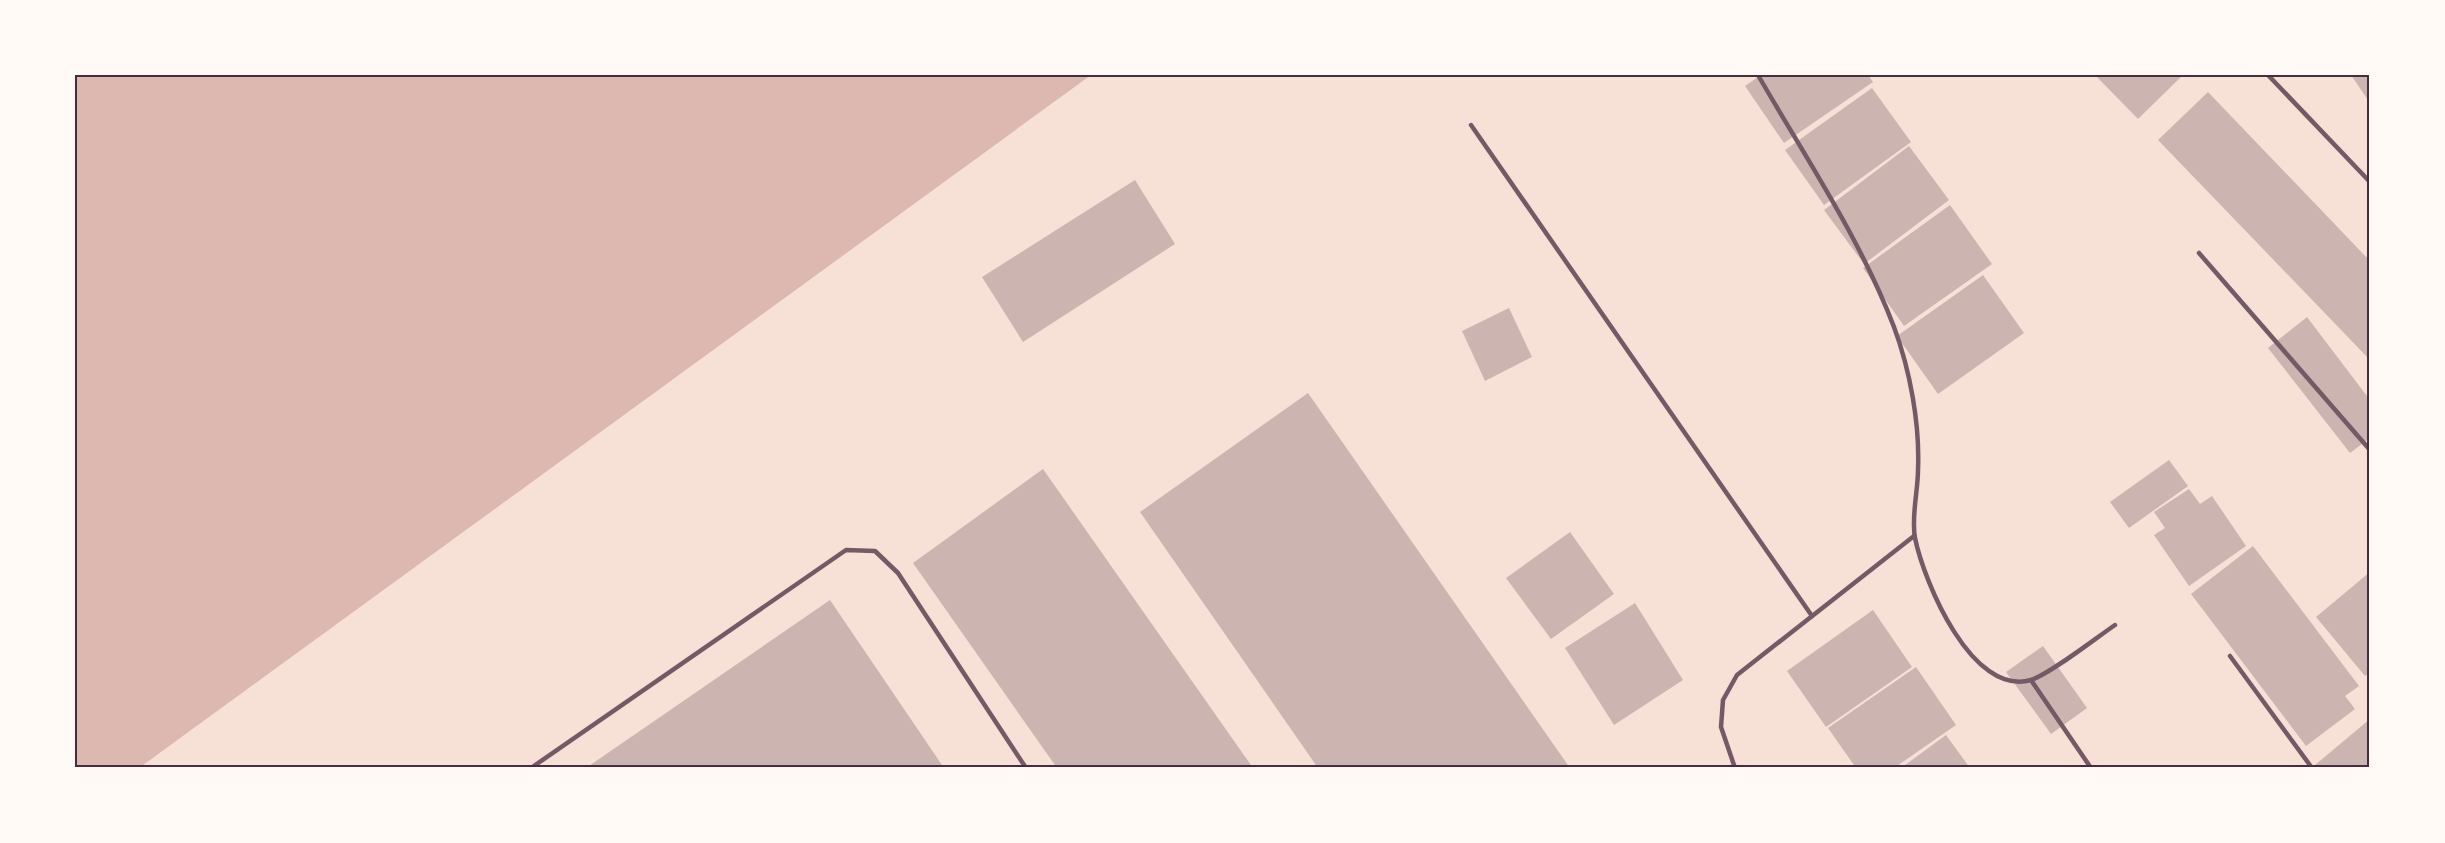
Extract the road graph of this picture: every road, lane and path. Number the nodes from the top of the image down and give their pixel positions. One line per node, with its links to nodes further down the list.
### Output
1 (1758, 75): 7 (lane)
2 (2268, 75): 4 (lane)
3 (1471, 125): 8 (lane)
4 (2370, 182)
5 (2199, 253): 6 (lane)
6 (2370, 450)
7 (1914, 536): 8 (lane); 11 (lane)
8 (1812, 616): 14 (lane)
9 (2115, 626): 11 (lane)
10 (2230, 656): 16 (lane)
11 (2031, 680): 15 (lane)
12 (531, 768): 13 (lane)
13 (1026, 768)
14 (1735, 768)
15 (2091, 768)
16 (2312, 768)

